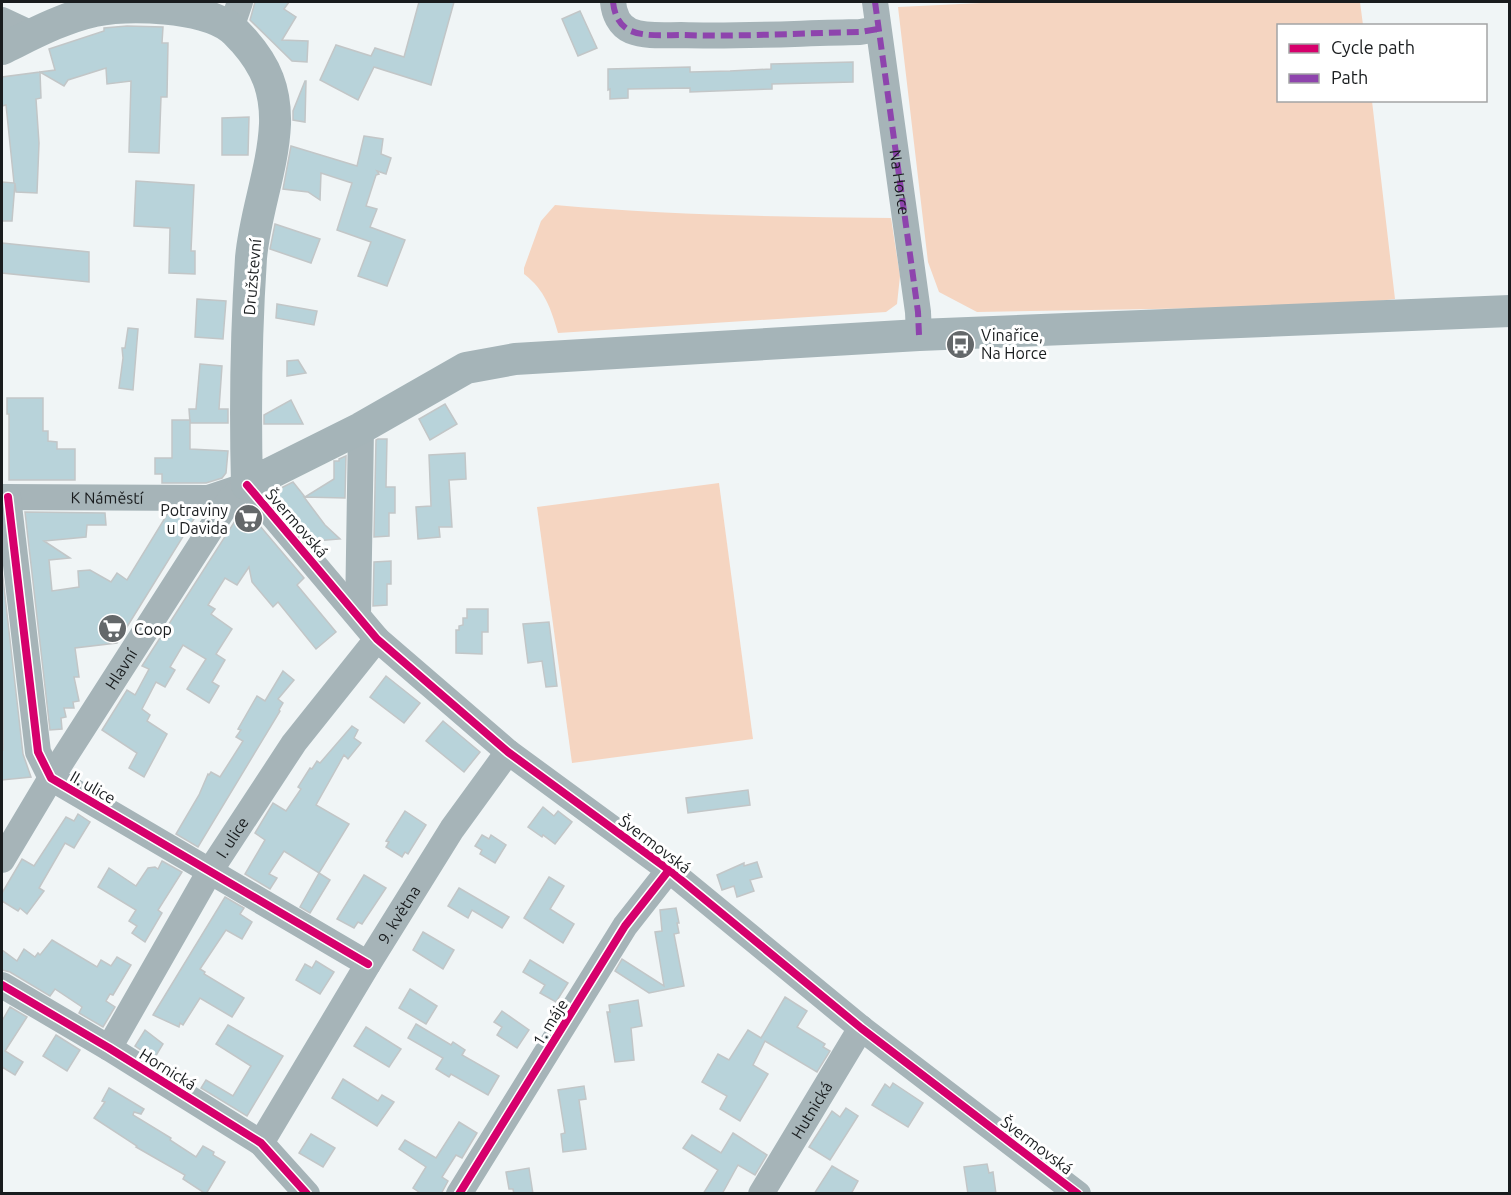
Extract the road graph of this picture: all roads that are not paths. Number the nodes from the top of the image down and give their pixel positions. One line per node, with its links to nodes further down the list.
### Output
1 (613, 2): 5 (street)
2 (875, 2): 5 (street, Na Horce)
3 (236, 15): 6 (main road, Družstevní); 11 (main road, Družstevní)
4 (2, 20): 6 (street)
5 (878, 28): 9 (street, Na Horce)
6 (32, 34): 7 (main road, Družstevní)
7 (2, 49)
8 (1509, 311): 9 (main road)
9 (919, 335): 10 (main road)
10 (361, 428): 11 (main road); 13 (street)
11 (247, 485): 12 (street, K Náměstí); 13 (street, Švermovská); 16 (street, Hlavní)
12 (5, 497): 16 (street, II. ulice)
13 (358, 615): 14 (street, Švermovská)
14 (377, 639): 15 (street, Švermovská); 19 (street, I. ulice)
15 (508, 752): 18 (street, Švermovská); 20 (street, 9. května)
16 (51, 777): 17 (street, Hlavní); 19 (street, II. ulice)
17 (2, 860)
18 (669, 870): 22 (street, Švermovská); 27 (street, 1. máje)
19 (210, 871): 20 (street, II. ulice); 23 (street, I. ulice)
20 (368, 964): 24 (street, 9. května)
21 (2, 985): 23 (street, Hornická)
22 (861, 1028): 25 (street, Švermovská); 28 (street, Hutnická)
23 (109, 1048): 24 (street, Hornická)
24 (261, 1143): 26 (street, Hornická)
25 (1068, 1191)
26 (307, 1194)
27 (459, 1194)
28 (761, 1194)

